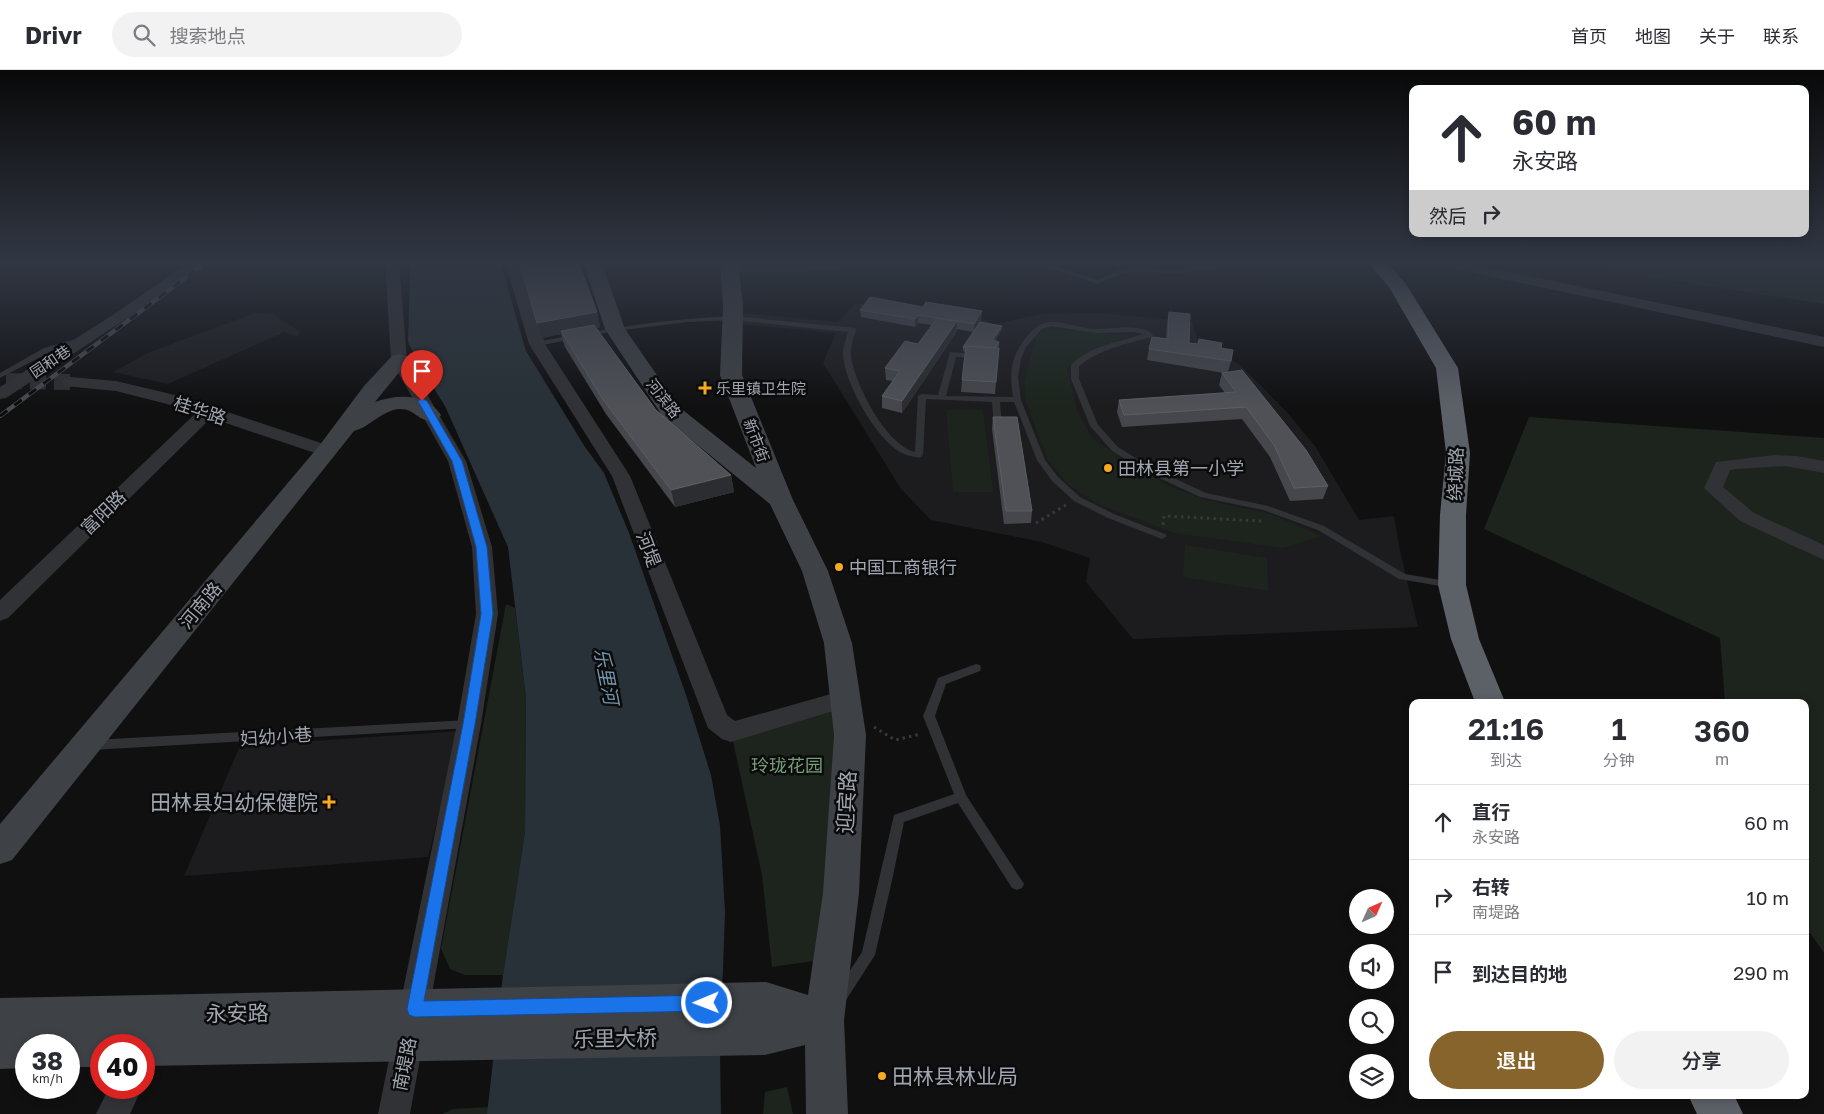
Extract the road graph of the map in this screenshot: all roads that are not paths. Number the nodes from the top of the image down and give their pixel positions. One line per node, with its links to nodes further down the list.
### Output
1 (130, 310): 15 (street, 园和巷)
2 (395, 310): 13 (street, 南堤路)
3 (527, 310): 11 (street, 河堤)
4 (608, 310): 9 (street, 河滨路)
5 (732, 310): 8 (street, 新市街)
6 (1412, 310): 29 (highway, 绕城路)
7 (1669, 310): 10 (street)
8 (732, 318): 9 (lane); 16 (lane); 23 (street, 新市街)
9 (615, 329): 11 (lane); 24 (street, 河滨路)
10 (1824, 342)
11 (537, 344): 33 (street, 河堤)
12 (975, 356): 16 (lane)
13 (399, 360): 20 (street, 南堤路); 22 (street, 河南路)
14 (70, 382): 19 (street, 桂华路)
15 (1, 383)
16 (942, 398): 17 (lane)
17 (996, 399): 18 (lane); 21 (lane)
18 (1017, 400): 27 (lane); 29 (lane)
19 (207, 412): 22 (street, 桂华路); 30 (street, 富阳路)
20 (430, 415): 22 (street); 34 (street, 南堤路)
21 (998, 427)
22 (334, 442): 35 (street, 河南路)
23 (766, 462): 24 (street); 26 (street, 新市街)
24 (740, 467): 26 (street, 河滨路)
25 (1824, 467): 28 (street)
26 (780, 500): 33 (street, 迎宾路)
27 (1162, 536)
28 (1824, 553)
29 (1452, 585): 32 (highway, 绕城路)
30 (0, 613)
31 (976, 668): 36 (lane)
32 (1489, 699)
33 (845, 704): 40 (street, 迎宾路)
34 (469, 724): 35 (lane, 妇幼小巷); 42 (street, 南堤路)
35 (84, 746): 37 (street, 河南路)
36 (962, 797): 38 (lane); 40 (lane)
37 (0, 849)
38 (1017, 884)
39 (0, 1018): 43 (street, 永安路)
40 (824, 1020): 41 (street, 乐里大桥); 51 (street, 迎宾路)
41 (470, 1024): 42 (street, 永安路)
42 (412, 1025): 44 (street, 永安路); 50 (street, 南堤路)
43 (109, 1034)
44 (155, 1040)
45 (15, 1048): 46 (street)
46 (0, 1049)
47 (120, 1099): 49 (street)
48 (1712, 1099): 52 (highway)
49 (112, 1114)
50 (394, 1114)
51 (827, 1114)
52 (1722, 1114)

